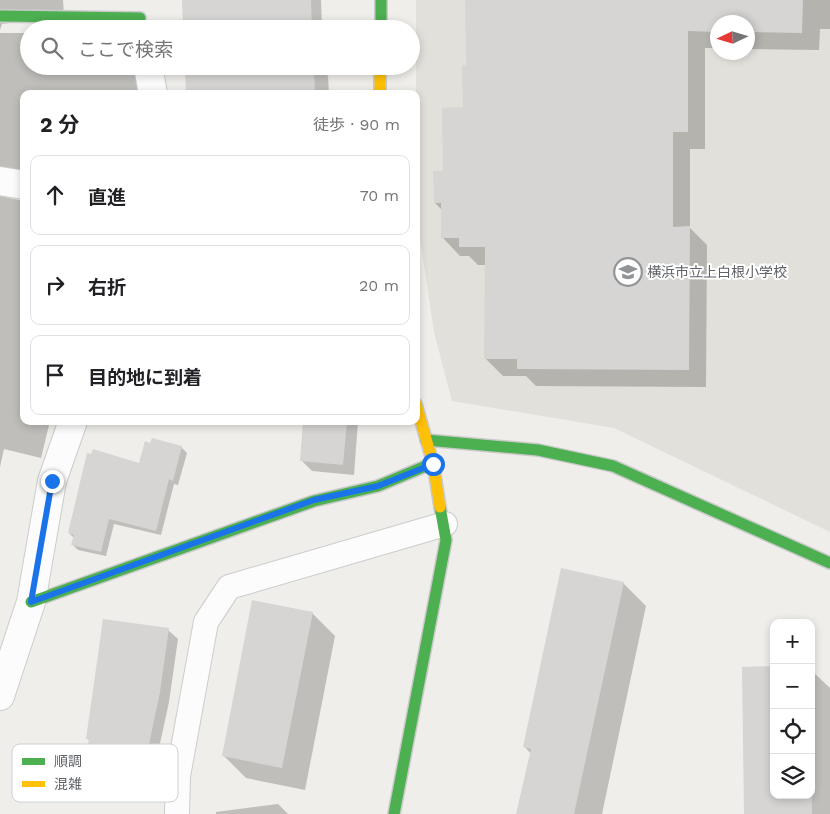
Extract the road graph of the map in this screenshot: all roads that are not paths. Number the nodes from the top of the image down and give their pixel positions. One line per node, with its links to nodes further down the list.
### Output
1 (381, 0): 4 (street)
2 (0, 16): 3 (street)
3 (139, 16)
4 (381, 20)
5 (150, 75): 7 (street)
6 (380, 75): 8 (street)
7 (152, 90)
8 (380, 90)
9 (0, 180): 10 (street)
10 (20, 184)
11 (420, 418): 13 (street)
12 (72, 425): 17 (street)
13 (426, 440): 14 (street); 16 (street)
14 (433, 464): 15 (street); 17 (street)
15 (445, 524): 19 (lane); 20 (street)
16 (830, 563)
17 (31, 602): 18 (street)
18 (0, 696)
19 (178, 776)
20 (394, 814)

